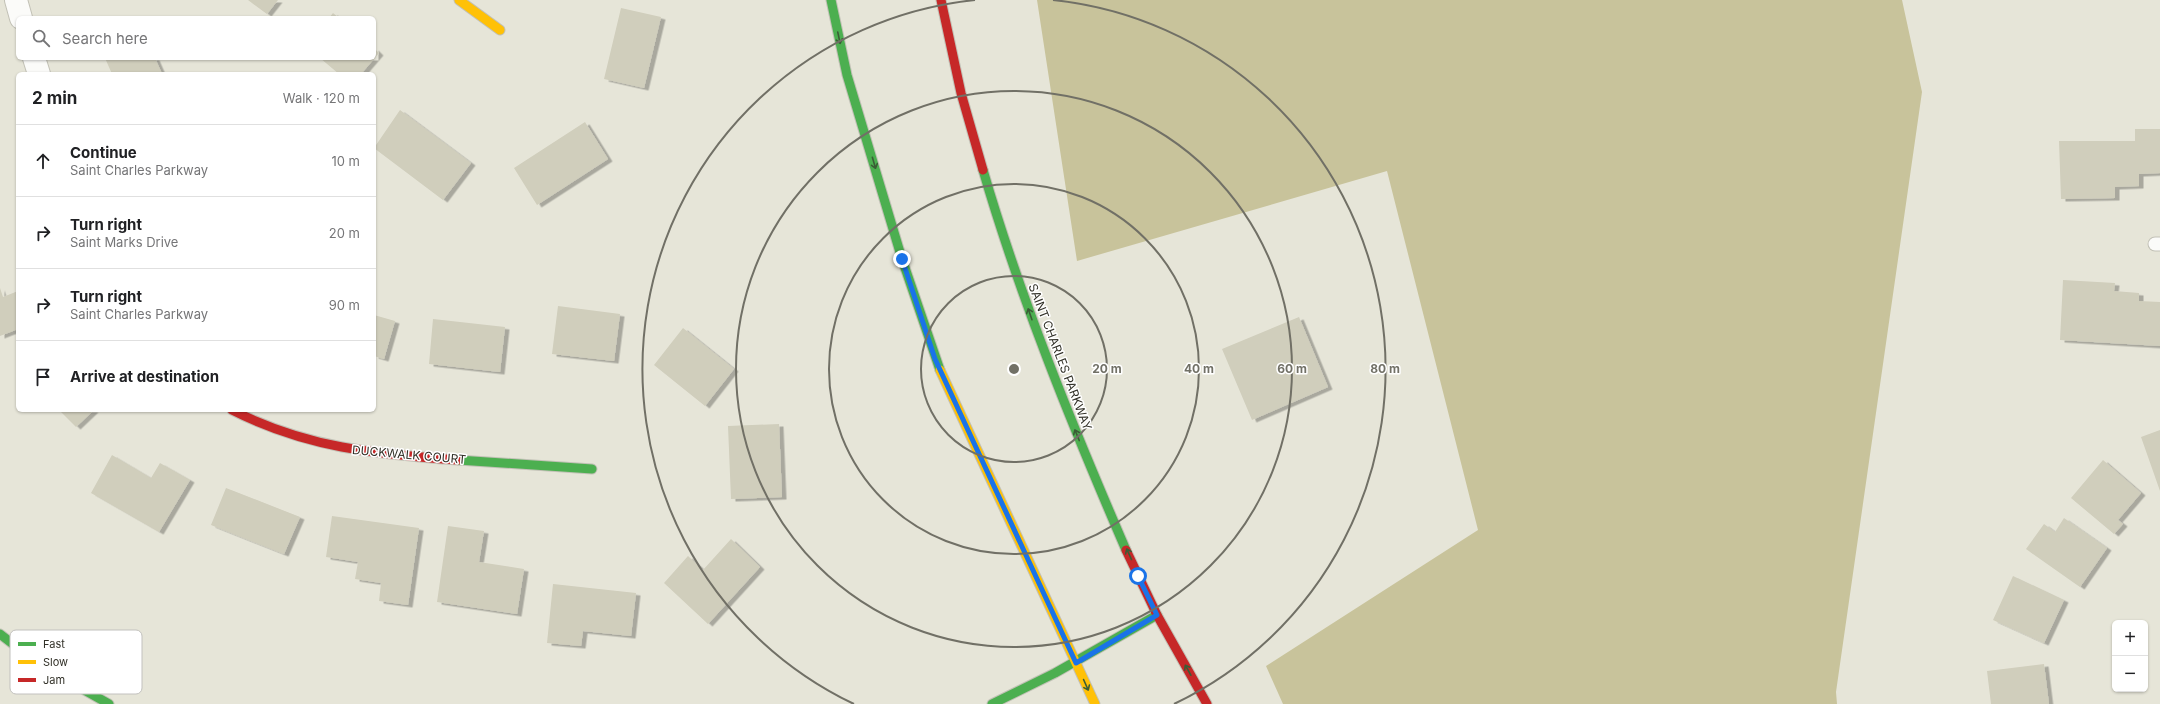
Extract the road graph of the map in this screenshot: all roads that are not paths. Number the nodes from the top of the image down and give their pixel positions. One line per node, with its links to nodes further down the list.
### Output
1 (16, 0): 5 (street)
2 (459, 0): 6 (main road)
3 (831, 0): 14 (main road, one-way to 14)
4 (941, 0): 11 (main road, SAINT CHARLES PARKWAY, one-way to 4)
5 (20, 16)
6 (500, 30)
7 (35, 60): 8 (street)
8 (38, 72)
9 (236, 412): 10 (main road, DUCKWALK COURT)
10 (592, 469)
11 (1157, 615): 14 (main road); 19 (main road, SAINT CHARLES PARKWAY, one-way to 11)
12 (0, 634): 13 (main road)
13 (10, 642)
14 (1076, 663): 17 (main road); 18 (main road, one-way to 18)
15 (91, 694): 16 (main road)
16 (109, 704)
17 (992, 704)
18 (1095, 704)
19 (1207, 704)

